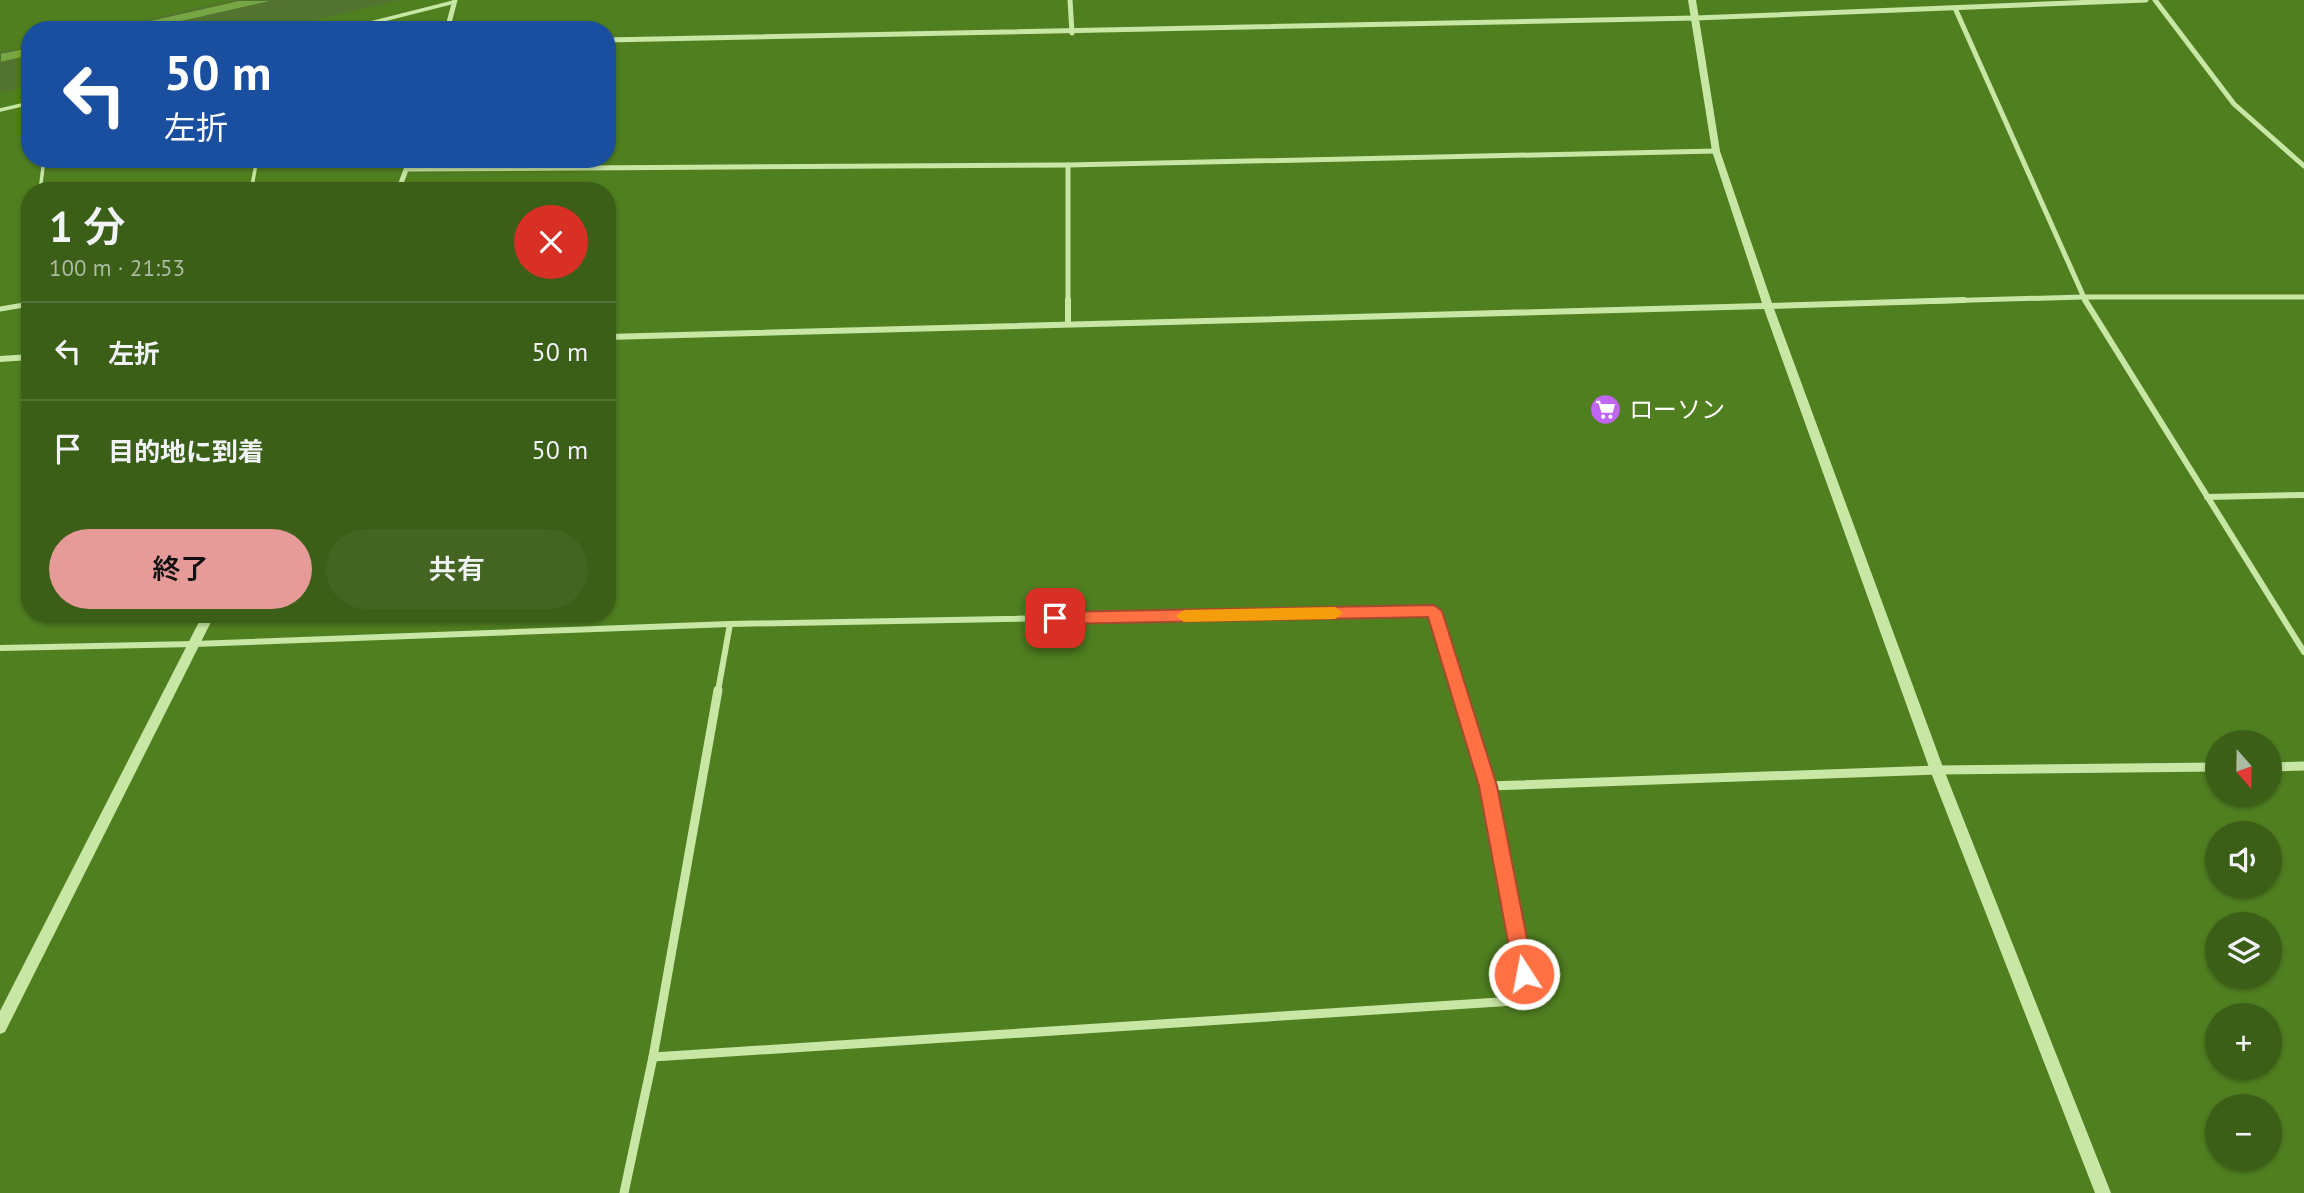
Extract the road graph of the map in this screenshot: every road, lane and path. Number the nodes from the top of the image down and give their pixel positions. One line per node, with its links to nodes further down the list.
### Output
1 (1070, 0): 10 (street)
2 (1692, 0): 7 (street)
3 (2146, 0): 6 (street)
4 (2155, 0): 16 (street)
5 (454, 1): 8 (lane); 9 (street)
6 (1955, 8): 7 (street); 21 (street)
7 (1696, 18): 10 (street); 14 (street)
8 (377, 21)
9 (449, 21)
10 (1072, 33): 11 (street)
11 (616, 40)
12 (21, 105): 13 (lane)
13 (0, 110)
14 (1716, 151): 15 (street); 24 (street)
15 (1068, 164): 17 (street); 26 (street)
16 (2304, 166)
17 (616, 167)
18 (539, 168): 19 (street)
19 (407, 169): 20 (street)
20 (402, 182)
21 (2083, 297): 22 (street); 24 (street); 31 (street)
22 (2304, 297)
23 (21, 305): 25 (lane)
24 (1768, 306): 26 (street); 40 (street)
25 (0, 309)
26 (1068, 324): 27 (street)
27 (616, 337)
28 (21, 357): 29 (street)
29 (0, 359)
30 (2304, 495): 31 (street)
31 (2207, 498): 36 (street)
32 (205, 623): 34 (street)
33 (730, 624): 34 (street); 41 (street); 43 (street)
34 (194, 645): 35 (street); 42 (street)
35 (0, 648)
36 (2304, 652)
37 (2304, 766): 39 (street)
38 (2205, 767): 40 (street)
39 (2282, 767)
40 (1937, 769): 41 (street); 45 (street)
41 (1488, 786): 43 (street)
42 (0, 1027)
43 (653, 1057): 44 (street)
44 (624, 1193)
45 (2103, 1193)

